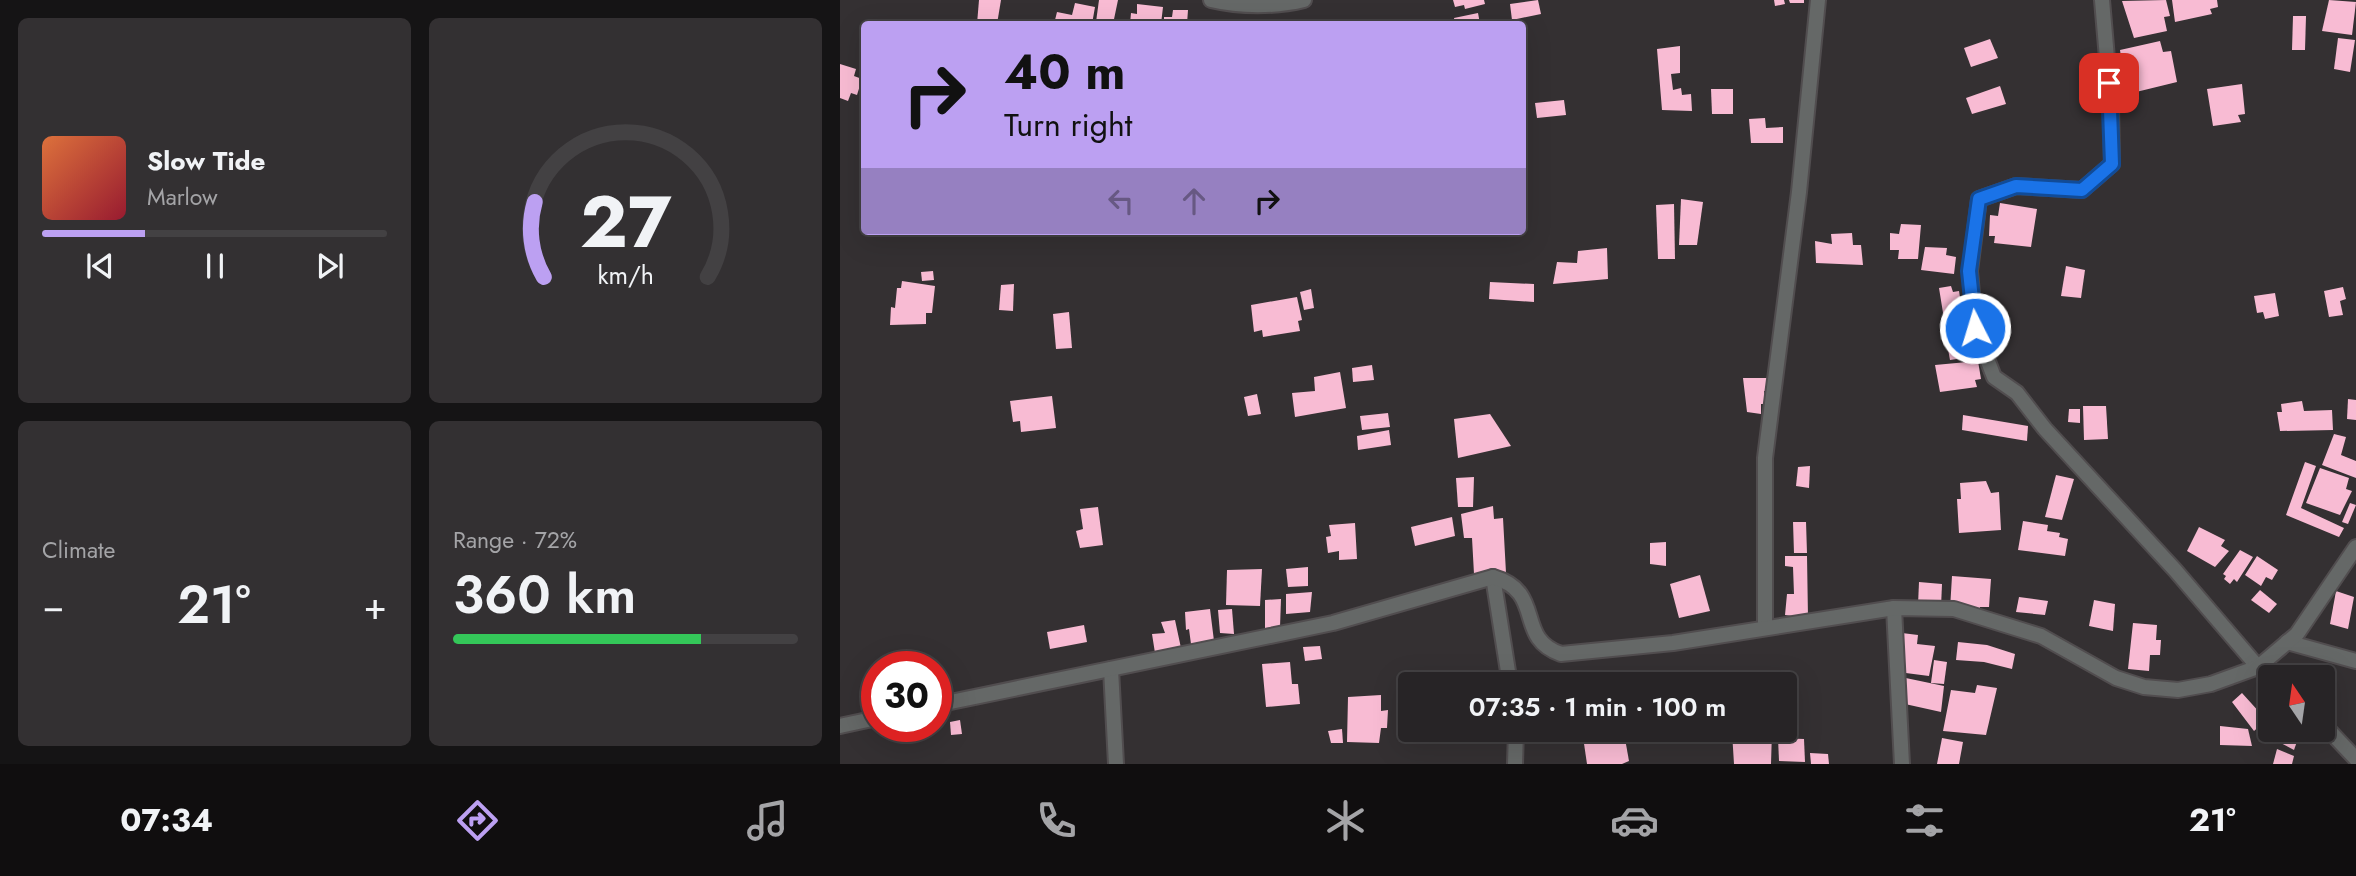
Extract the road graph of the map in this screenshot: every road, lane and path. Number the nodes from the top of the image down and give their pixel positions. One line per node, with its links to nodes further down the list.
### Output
1 (1211, 0): 2 (street)
2 (1304, 0)
3 (1818, 0): 8 (street)
4 (2102, 0): 12 (street)
5 (2356, 547): 9 (street)
6 (1493, 578): 8 (street); 13 (street); 14 (street)
7 (1894, 608): 8 (street); 12 (street); 23 (street)
8 (1765, 628)
9 (2287, 642): 10 (street); 11 (street)
10 (2356, 661)
11 (2260, 665)
12 (2258, 667)
13 (1111, 669): 15 (street); 21 (street)
14 (1508, 672)
15 (952, 702)
16 (861, 721): 17 (street)
17 (840, 726)
18 (2335, 737): 20 (street)
19 (1516, 742): 22 (street)
20 (2356, 759)
21 (1116, 764)
22 (1515, 764)
23 (1902, 764)

